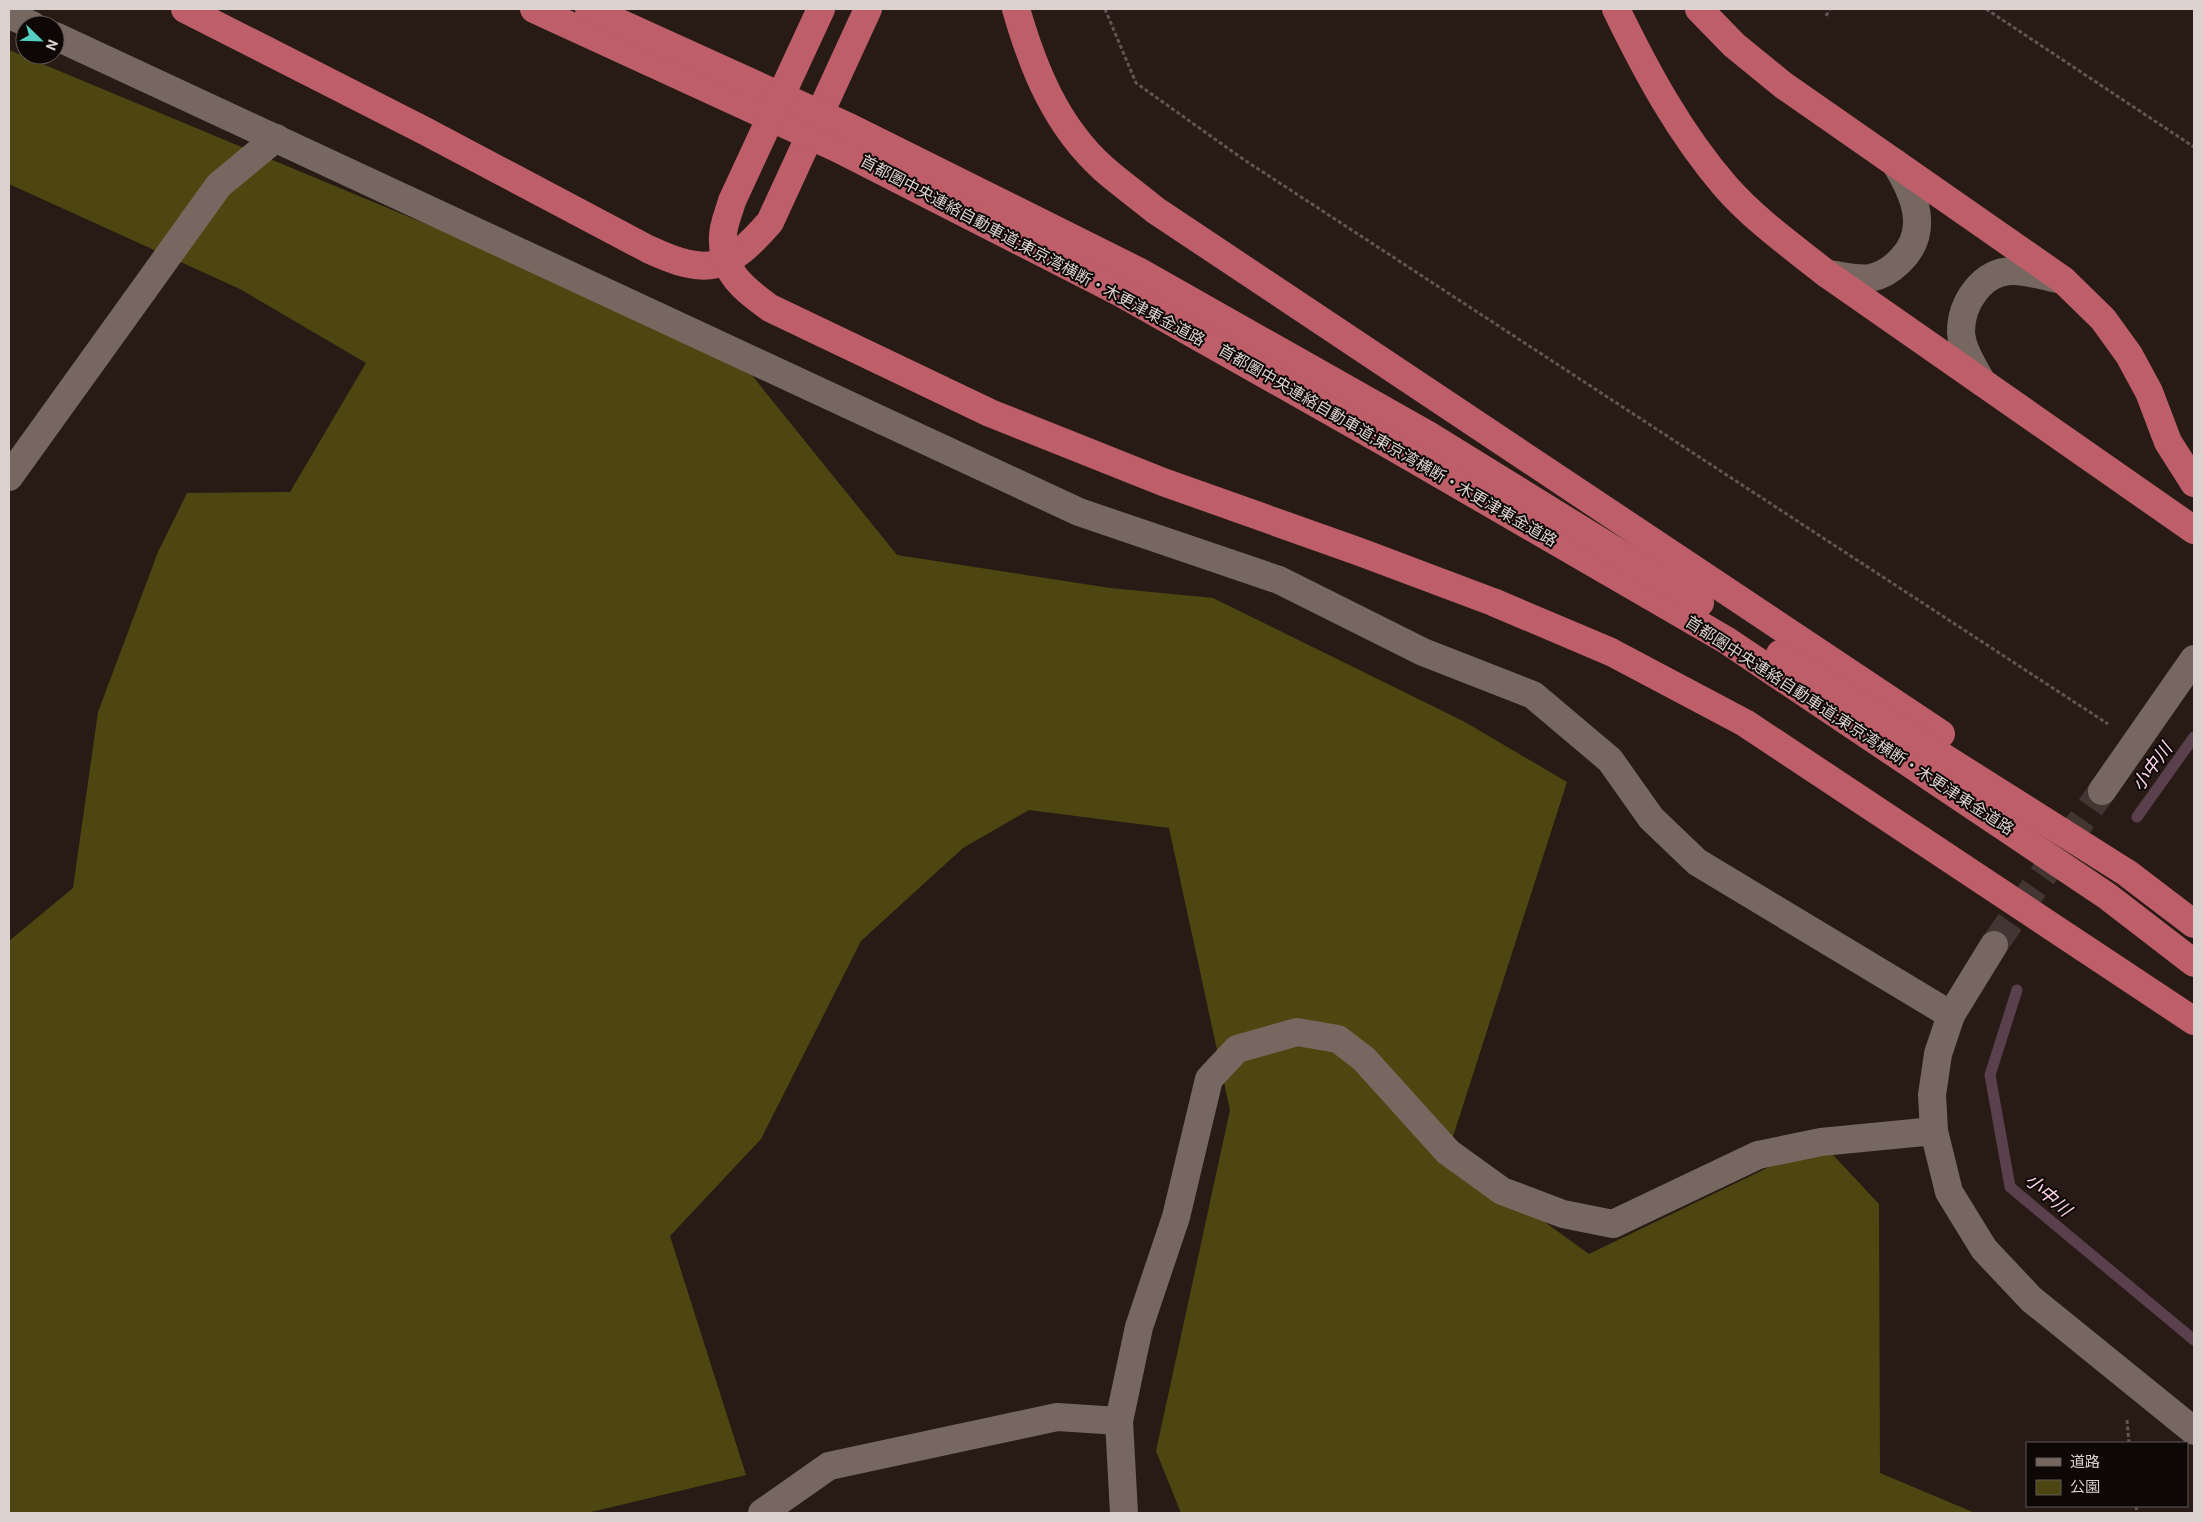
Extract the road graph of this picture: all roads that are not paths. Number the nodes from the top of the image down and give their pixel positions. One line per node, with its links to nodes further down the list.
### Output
1 (185, 9): 12 (highway)
2 (534, 9): 24 (highway, 首都圏中央連絡自動車道;東京湾横断・木更津東金道路)
3 (589, 9): 21 (highway, 首都圏中央連絡自動車道;東京湾横断・木更津東金道路)
4 (821, 9): 12 (highway)
5 (1016, 9): 21 (highway)
6 (1616, 9): 13 (highway)
7 (1699, 9): 11 (highway)
8 (865, 15): 12 (highway)
9 (65, 41): 10 (street)
10 (276, 138): 16 (street); 25 (street)
11 (1894, 163): 13 (street); 14 (highway)
12 (725, 263): 26 (highway)
13 (1827, 274): 15 (highway)
14 (2063, 280): 15 (street); 17 (highway)
15 (1982, 382): 18 (highway)
16 (9, 477)
17 (2194, 483)
18 (2194, 530)
19 (2194, 660): 20 (street)
20 (2102, 790)
21 (2126, 873): 22 (highway, 首都圏中央連絡自動車道;東京湾横断・木更津東金道路)
22 (2194, 924)
23 (1994, 945): 25 (street)
24 (2194, 963)
25 (1951, 1016): 27 (street)
26 (2194, 1022)
27 (1934, 1131): 28 (street); 29 (street)
28 (1119, 1421): 30 (street); 31 (street)
29 (2194, 1430)
30 (762, 1513)
31 (1124, 1513)

